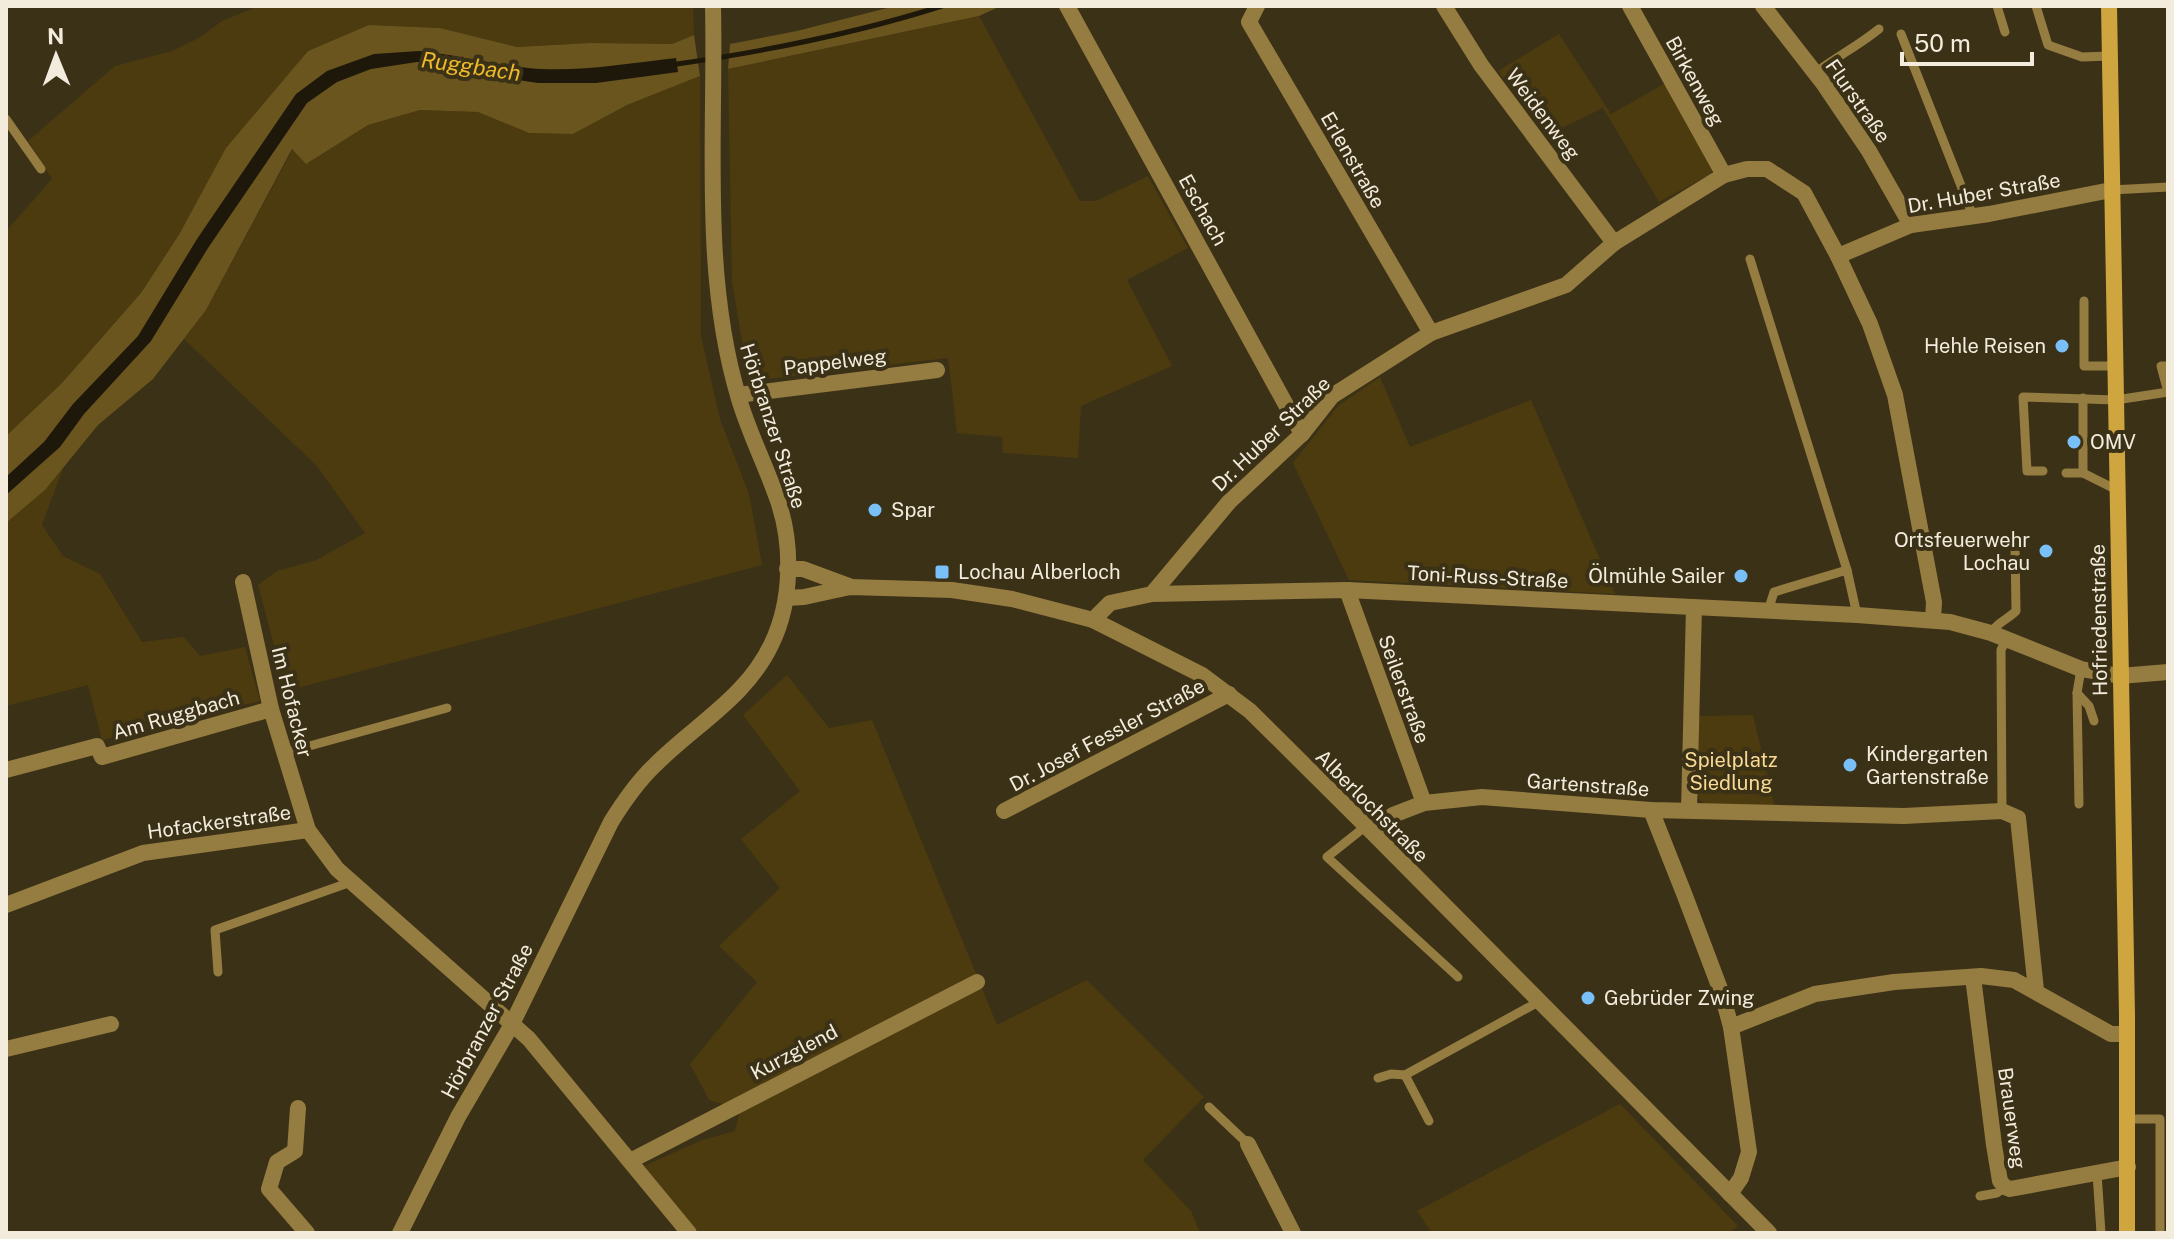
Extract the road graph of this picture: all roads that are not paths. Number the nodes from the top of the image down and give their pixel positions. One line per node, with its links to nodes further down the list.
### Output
1 (713, 6): 30 (street, Hörbranzer Straße)
2 (1067, 6): 33 (street, Eschach)
3 (1257, 6): 26 (street, Erlenstraße)
4 (1444, 6): 22 (street, Weidenweg)
5 (1630, 6): 17 (street, Birkenweg)
6 (1763, 6): 14 (street, Flurstraße)
7 (1997, 6): 11 (lane)
8 (2036, 6): 13 (lane)
9 (2109, 6): 13 (main road, Hofriedenstraße)
10 (1879, 29): 14 (lane)
11 (2005, 32)
12 (1901, 34): 20 (lane)
13 (2110, 56): 19 (main road, Hofriedenstraße)
14 (1815, 73): 21 (street, Flurstraße)
15 (6, 119): 16 (lane)
16 (41, 169)
17 (1724, 175): 22 (street, Dr. Huber Straße); 23 (street, Dr. Huber Straße)
18 (2168, 187): 19 (lane)
19 (2111, 190): 20 (street, Dr. Huber Straße); 27 (main road, Hofriedenstraße)
20 (1973, 216): 21 (street, Dr. Huber Straße)
21 (1911, 225): 23 (street, Dr. Huber Straße)
22 (1614, 243): 26 (street, Dr. Huber Straße)
23 (1838, 256): 49 (street)
24 (1750, 259): 40 (lane)
25 (2084, 301): 27 (lane)
26 (1431, 333): 33 (street, Dr. Huber Straße)
27 (2115, 366): 32 (main road, Hofriedenstraße)
28 (2168, 366): 32 (lane)
29 (937, 370): 30 (street, Pappelweg)
30 (738, 395): 39 (street, Hörbranzer Straße)
31 (2083, 398): 32 (lane); 34 (lane); 36 (lane)
32 (2116, 400): 37 (main road, Hofriedenstraße)
33 (1302, 434): 44 (street, Dr. Huber Straße)
34 (2043, 471)
35 (2066, 473): 36 (lane)
36 (2083, 473): 37 (lane)
37 (2117, 490): 54 (main road, Hofriedenstraße)
38 (2015, 546): 51 (lane)
39 (787, 569): 42 (street, Alberlochstraße); 45 (street, Hörbranzer Straße)
40 (1847, 570): 47 (lane); 48 (lane)
41 (243, 582): 58 (street, Im Hofacker)
42 (850, 587): 45 (street, Alberlochstraße); 50 (street, Alberlochstraße)
43 (1347, 590): 44 (street, Toni-Russ-Straße); 46 (street, Toni-Russ-Straße); 62 (street, Seilerstraße)
44 (1152, 594): 50 (street, Toni-Russ-Straße)
45 (786, 598): 79 (street, Hörbranzer Straße)
46 (1694, 607): 47 (street, Toni-Russ-Straße); 65 (street)
47 (1768, 611): 48 (street, Toni-Russ-Straße)
48 (1857, 615): 49 (street, Toni-Russ-Straße)
49 (1933, 619): 51 (street, Toni-Russ-Straße)
50 (1093, 620): 56 (street, Alberlochstraße)
51 (1998, 637): 52 (street, Toni-Russ-Straße); 67 (lane)
52 (2081, 669): 54 (street, Toni-Russ-Straße); 55 (lane)
53 (2168, 672): 54 (street, Toni-Russ-Straße)
54 (2120, 676): 81 (main road, Hofriedenstraße)
55 (2077, 693): 59 (lane); 63 (lane)
56 (1229, 694): 66 (street, Dr. Josef Fessler Straße); 68 (street, Alberlochstraße)
57 (447, 708): 60 (lane)
58 (271, 709): 60 (street, Im Hofacker); 61 (street, Am Ruggbach)
59 (2094, 721)
60 (284, 753): 69 (street, Im Hofacker)
61 (6, 770)
62 (1424, 803): 64 (street, Gartenstraße); 68 (street, Gartenstraße)
63 (2079, 804)
64 (1651, 810): 65 (street, Gartenstraße); 80 (street)
65 (1689, 810): 67 (street, Gartenstraße)
66 (1004, 811)
67 (2002, 811): 76 (street)
68 (1368, 828): 73 (lane); 77 (street, Alberlochstraße)
69 (308, 830): 70 (street, Hofackerstraße); 71 (street, Hofackerstraße)
70 (351, 882): 72 (lane); 79 (street, Hofackerstraße)
71 (6, 905)
72 (218, 972)
73 (1458, 977)
74 (1973, 977): 76 (street); 80 (street); 94 (street, Brauerweg)
75 (977, 982): 91 (street, Kurzglend)
76 (2036, 990): 81 (street)
77 (1540, 1001): 83 (lane); 95 (street, Alberlochstraße)
78 (111, 1024): 82 (street)
79 (511, 1026): 91 (street); 98 (street, Hörbranzer Straße)
80 (1731, 1027): 95 (street)
81 (2127, 1034): 87 (main road, Hofriedenstraße)
82 (6, 1049)
83 (1405, 1075): 84 (lane); 89 (lane)
84 (1378, 1078)
85 (1209, 1107): 90 (lane)
86 (298, 1108): 97 (street)
87 (2127, 1119): 88 (lane); 92 (main road, Hofriedenstraße)
88 (2164, 1119): 104 (lane)
89 (1429, 1121)
90 (1248, 1144): 100 (street)
91 (630, 1161): 99 (street)
92 (2128, 1167): 93 (street, Brauerweg); 103 (main road, Hofriedenstraße)
93 (2097, 1173): 94 (street, Brauerweg); 102 (lane)
94 (2005, 1187): 96 (lane)
95 (1730, 1194): 101 (street, Alberlochstraße)
96 (1980, 1196)
97 (307, 1233)
98 (400, 1233)
99 (689, 1233)
100 (1293, 1233)
101 (1769, 1233)
102 (2101, 1233)
103 (2127, 1233)
104 (2160, 1233)

